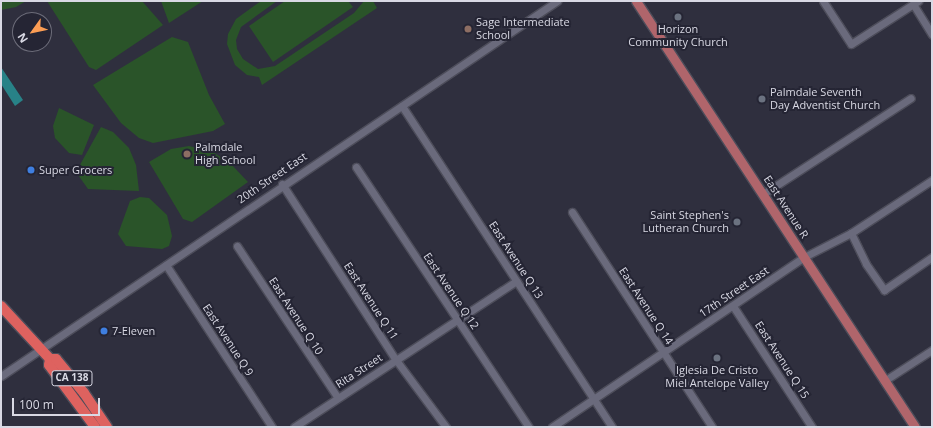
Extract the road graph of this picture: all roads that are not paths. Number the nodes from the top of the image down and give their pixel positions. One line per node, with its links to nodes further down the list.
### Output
1 (557, 1): 7 (street, 20th Street East)
2 (636, 1): 11 (main road, East Avenue R)
3 (823, 1): 4 (street)
4 (915, 3): 5 (street)
5 (932, 34)
6 (911, 98): 11 (street)
7 (402, 106): 10 (street, 20th Street East); 18 (street, East Avenue Q 13)
8 (356, 167): 21 (street, East Avenue Q 12)
9 (932, 180): 13 (street, 17th Street East)
10 (282, 184): 17 (street, 20th Street East); 26 (street, East Avenue Q 11)
11 (763, 194): 15 (main road, East Avenue R)
12 (572, 212): 24 (street, East Avenue Q 14)
13 (851, 233): 15 (street, 17th Street East); 16 (street)
14 (237, 246): 29 (street, East Avenue Q 10)
15 (804, 257): 20 (street, 17th Street East); 28 (main road, East Avenue R)
16 (932, 258)
17 (166, 265): 22 (street, 20th Street East); 33 (street, East Avenue Q 9)
18 (516, 281): 21 (street, Rita Street); 30 (street, East Avenue Q 13)
19 (1, 306): 22 (highway, CA 138)
20 (733, 306): 24 (street, 17th Street East); 40 (street, East Avenue Q 15)
21 (457, 320): 26 (street, Rita Street); 36 (street, East Avenue Q 12)
22 (41, 348): 25 (highway, CA 138); 27 (street, 20th Street East)
23 (932, 350): 28 (street)
24 (664, 353): 30 (street, 17th Street East); 39 (street, East Avenue Q 14)
25 (50, 359): 31 (highway, CA 138); 32 (highway, CA 138)
26 (396, 360): 29 (street, Rita Street); 35 (street, East Avenue Q 11)
27 (1, 376)
28 (884, 381): 41 (main road, East Avenue R)
29 (338, 398): 34 (street, Rita Street)
30 (593, 399): 37 (street, 17th Street East); 38 (street, East Avenue Q 13)
31 (95, 425)
32 (107, 427)
33 (272, 427)
34 (294, 427)
35 (446, 427)
36 (529, 427)
37 (552, 427)
38 (612, 427)
39 (712, 427)
40 (812, 427)
41 (915, 427)

